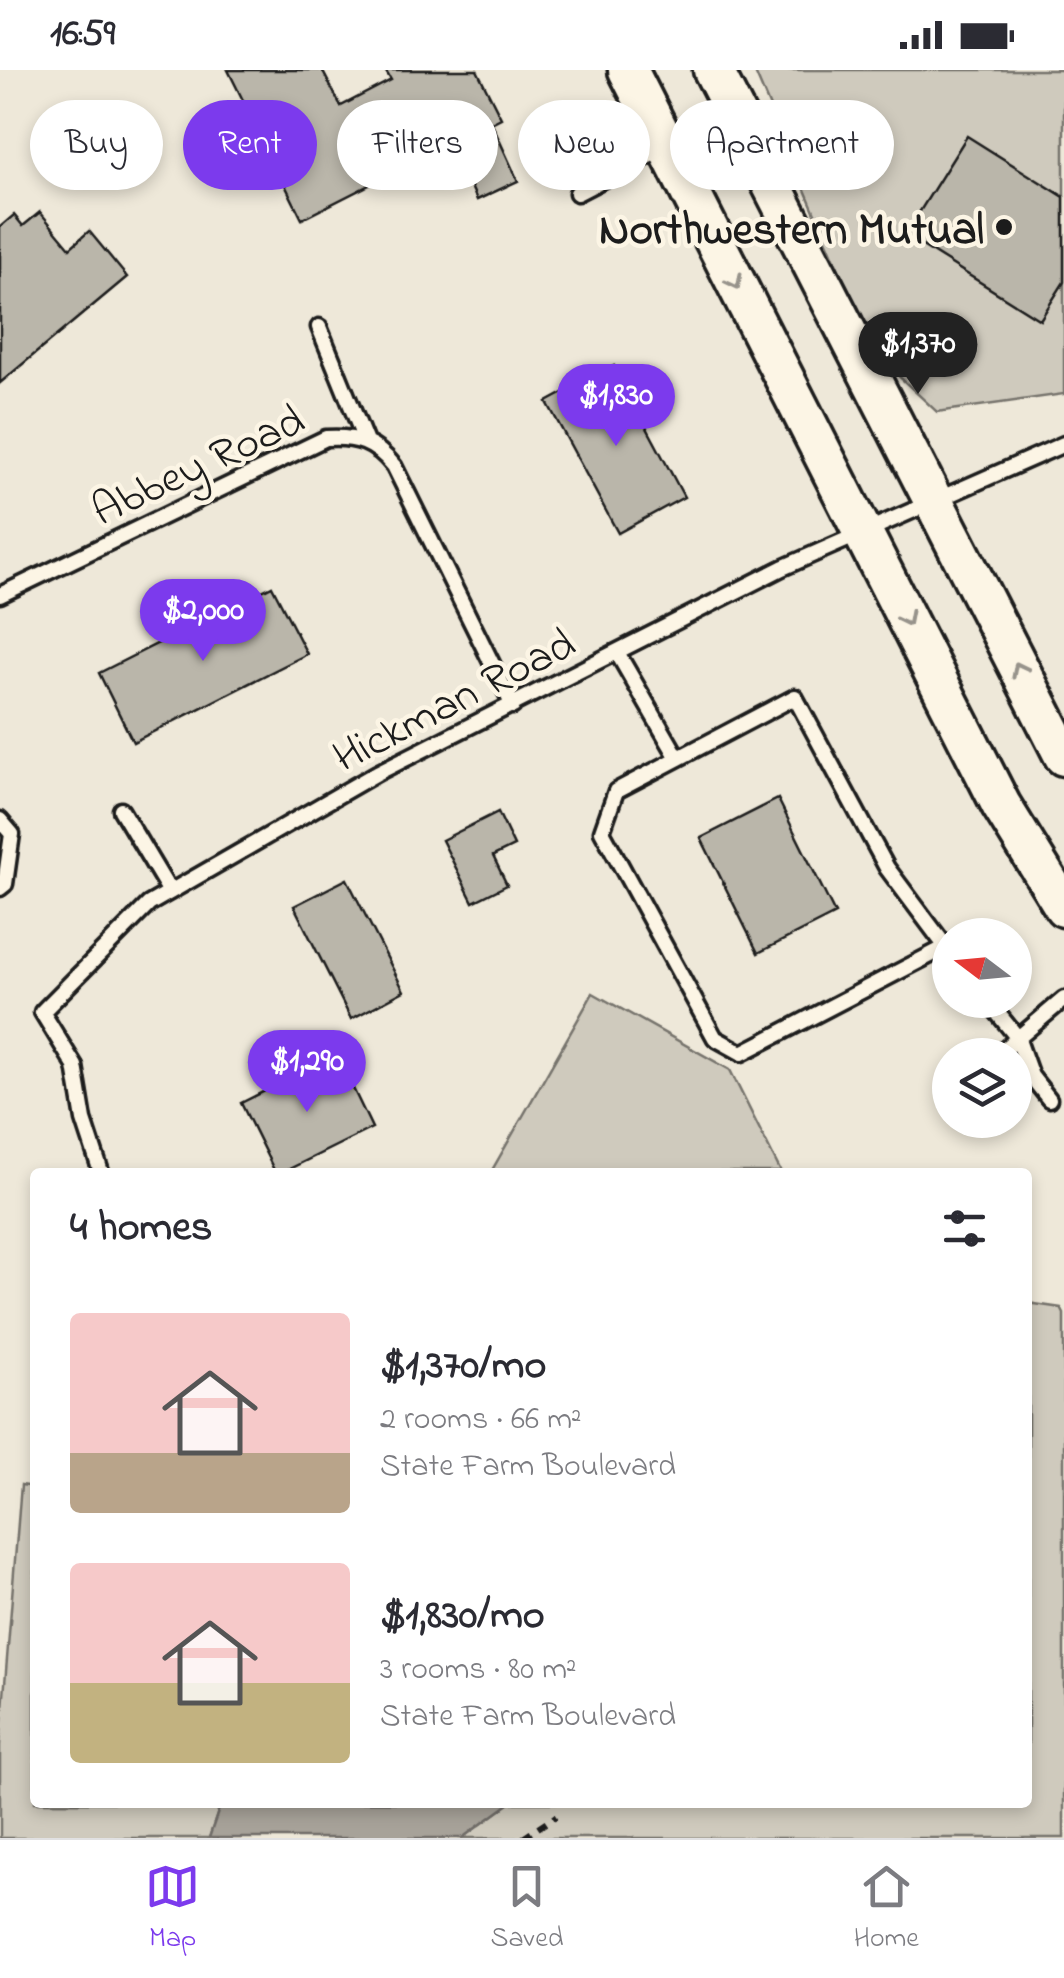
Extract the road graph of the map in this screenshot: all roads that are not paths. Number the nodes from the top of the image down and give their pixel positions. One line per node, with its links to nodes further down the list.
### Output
1 (628, 70): 3 (street)
2 (713, 70): 8 (street)
3 (666, 146): 4 (lane); 9 (street, one-way to 9)
4 (577, 193)
5 (319, 327): 6 (lane)
6 (365, 440): 10 (lane, Abbey Road); 12 (lane, Abbey Road)
7 (1064, 444): 8 (lane, Hickman Road)
8 (932, 500): 9 (lane, Hickman Road); 13 (street, one-way to 8)
9 (861, 532): 11 (lane, Hickman Road); 19 (street, one-way to 19)
10 (0, 595)
11 (618, 654): 12 (lane, Hickman Road); 14 (lane)
12 (513, 706): 18 (lane, Hickman Road)
13 (1064, 756)
14 (678, 758): 20 (lane); 21 (lane)
15 (121, 810): 18 (lane)
16 (0, 820): 17 (lane)
17 (0, 888)
18 (170, 892): 26 (lane, Hickman Road)
19 (1064, 908)
20 (932, 928)
21 (932, 958)
22 (1064, 999): 24 (lane)
23 (1002, 1018): 24 (lane)
24 (1017, 1037): 25 (lane)
25 (1049, 1099)
26 (99, 1168)

